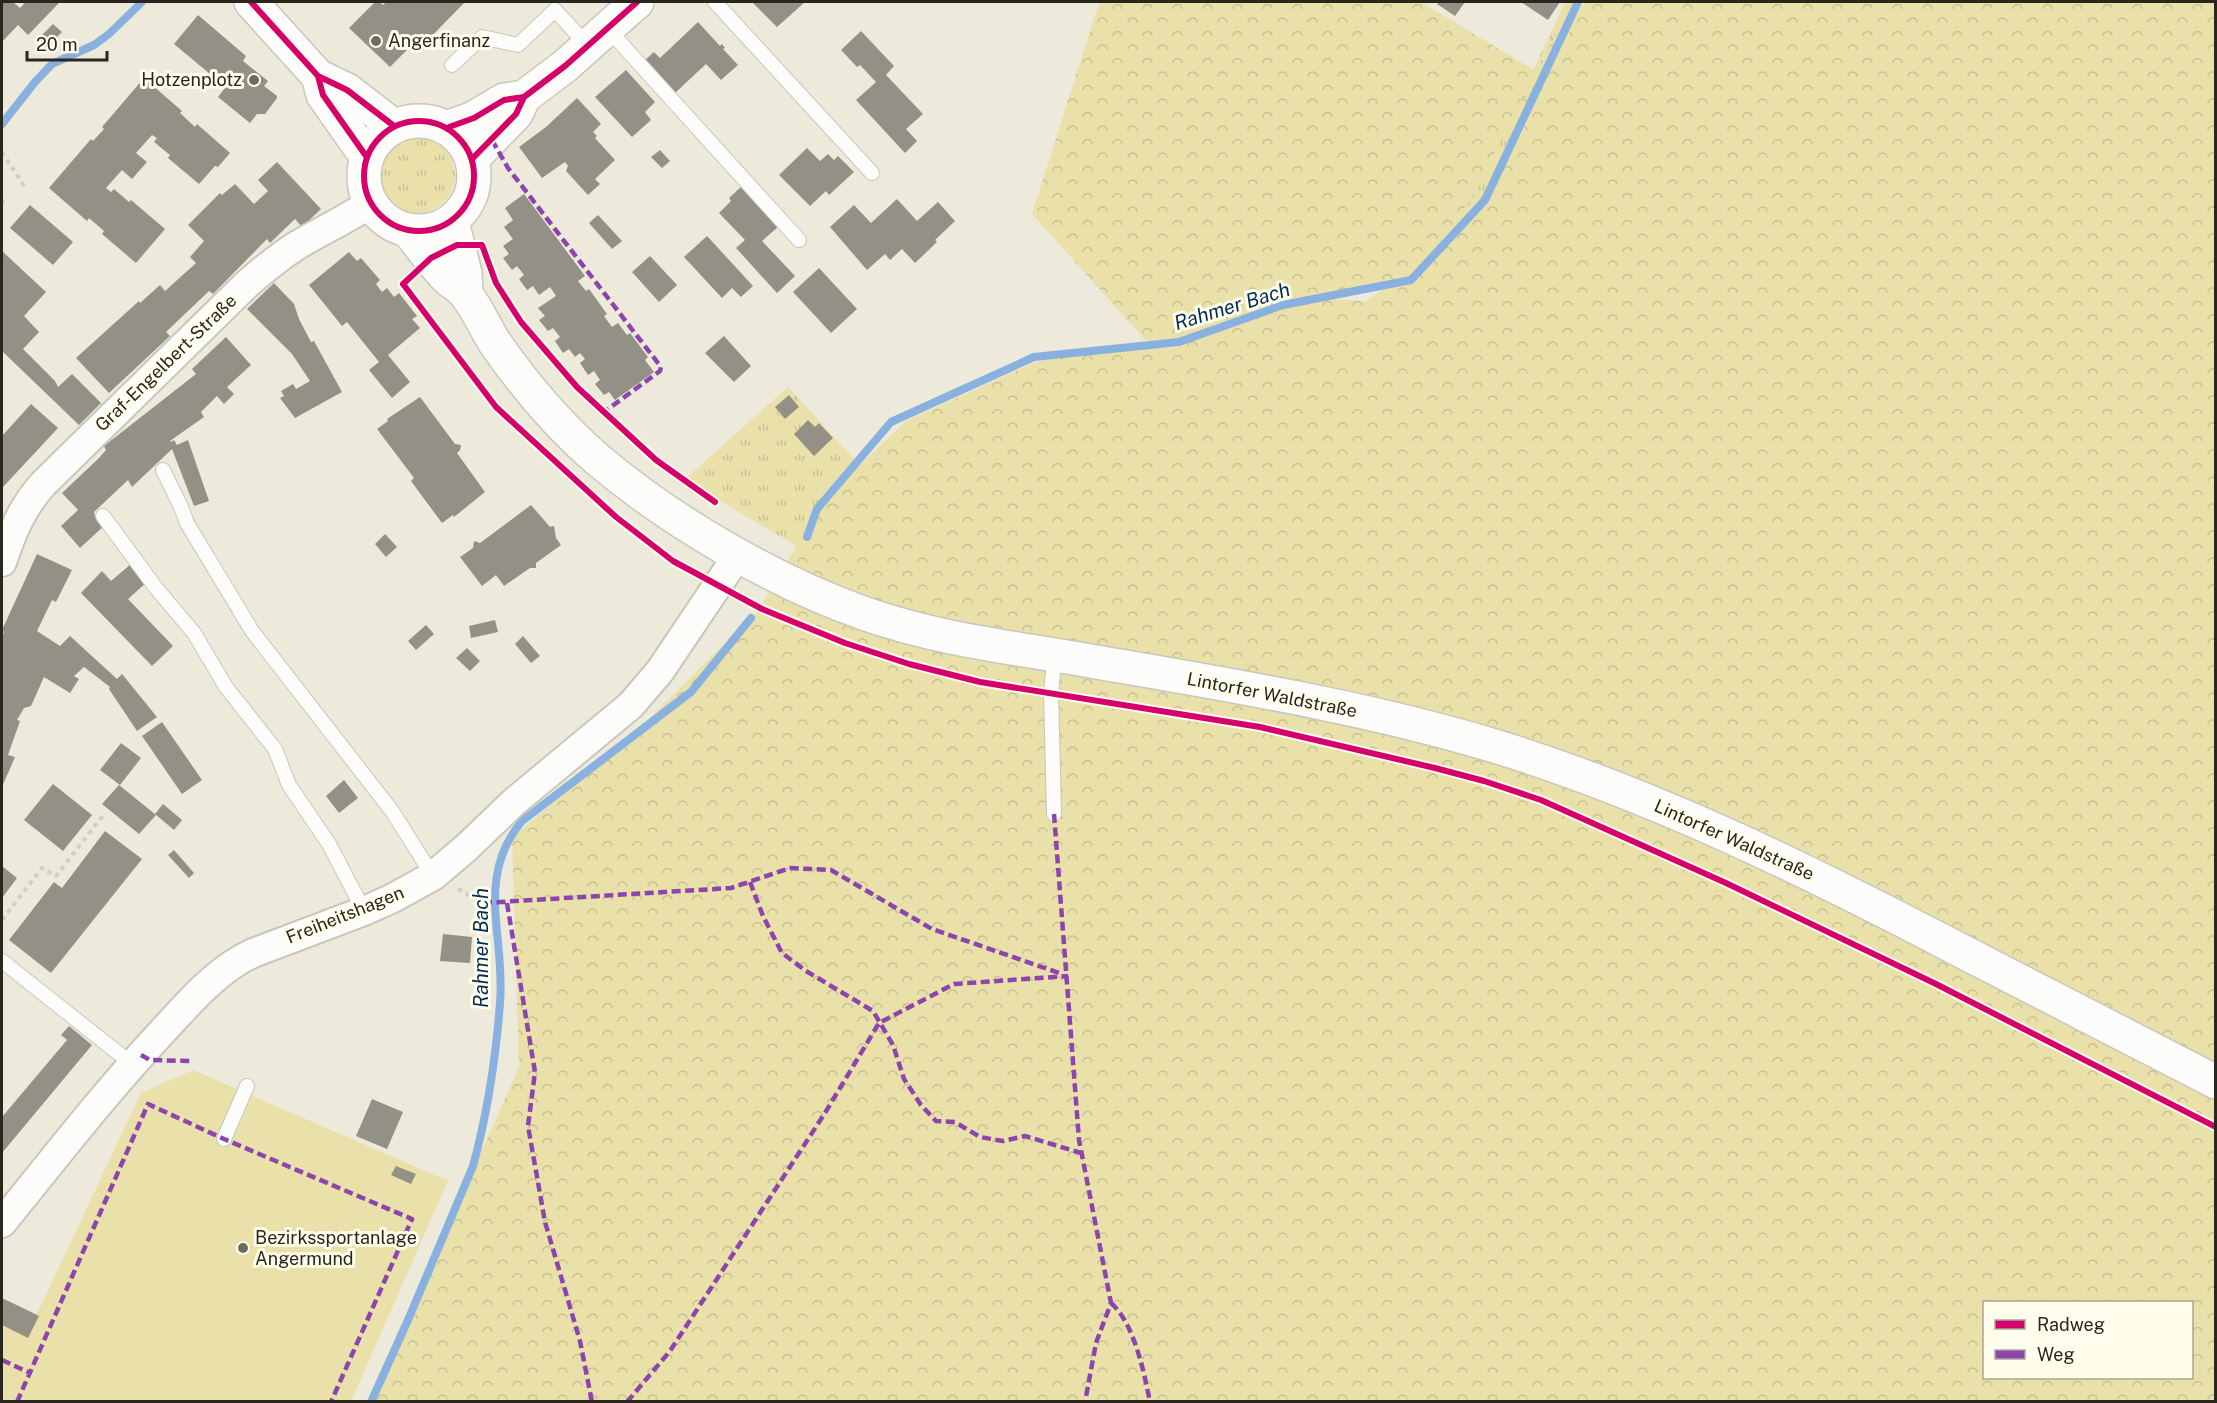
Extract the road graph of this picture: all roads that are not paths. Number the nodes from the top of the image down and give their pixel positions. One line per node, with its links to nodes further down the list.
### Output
1 (251, 2): 6 (main road)
2 (637, 2): 4 (main road)
3 (715, 2): 12 (lane)
4 (597, 37): 5 (lane); 7 (main road); 16 (lane)
5 (452, 65)
6 (318, 76): 8 (main road); 10 (main road)
7 (524, 97): 9 (main road); 11 (main road)
8 (394, 126): 9 (main road); 10 (main road)
9 (449, 127): 11 (main road)
10 (366, 156): 13 (main road)
11 (473, 158): 14 (main road)
12 (872, 173)
13 (371, 203): 15 (main road); 21 (street, Graf-Engelbert-Straße)
14 (452, 222): 15 (main road); 17 (main road)
15 (408, 230): 17 (main road, Lintorfer Waldstraße)
16 (799, 240)
17 (466, 293): 20 (main road, Lintorfer Waldstraße)
18 (163, 470): 24 (lane)
19 (103, 516): 25 (lane)
20 (738, 555): 22 (main road, Lintorfer Waldstraße); 24 (street, Freiheitshagen)
21 (2, 562)
22 (1055, 655): 23 (lane); 28 (main road, Lintorfer Waldstraße)
23 (1054, 814)
24 (433, 876): 25 (street, Freiheitshagen)
25 (364, 911): 27 (street, Freiheitshagen)
26 (2, 961): 27 (lane)
27 (132, 1064): 31 (street, Freiheitshagen)
28 (2216, 1082)
29 (247, 1086): 30 (lane)
30 (224, 1139)
31 (2, 1223)

